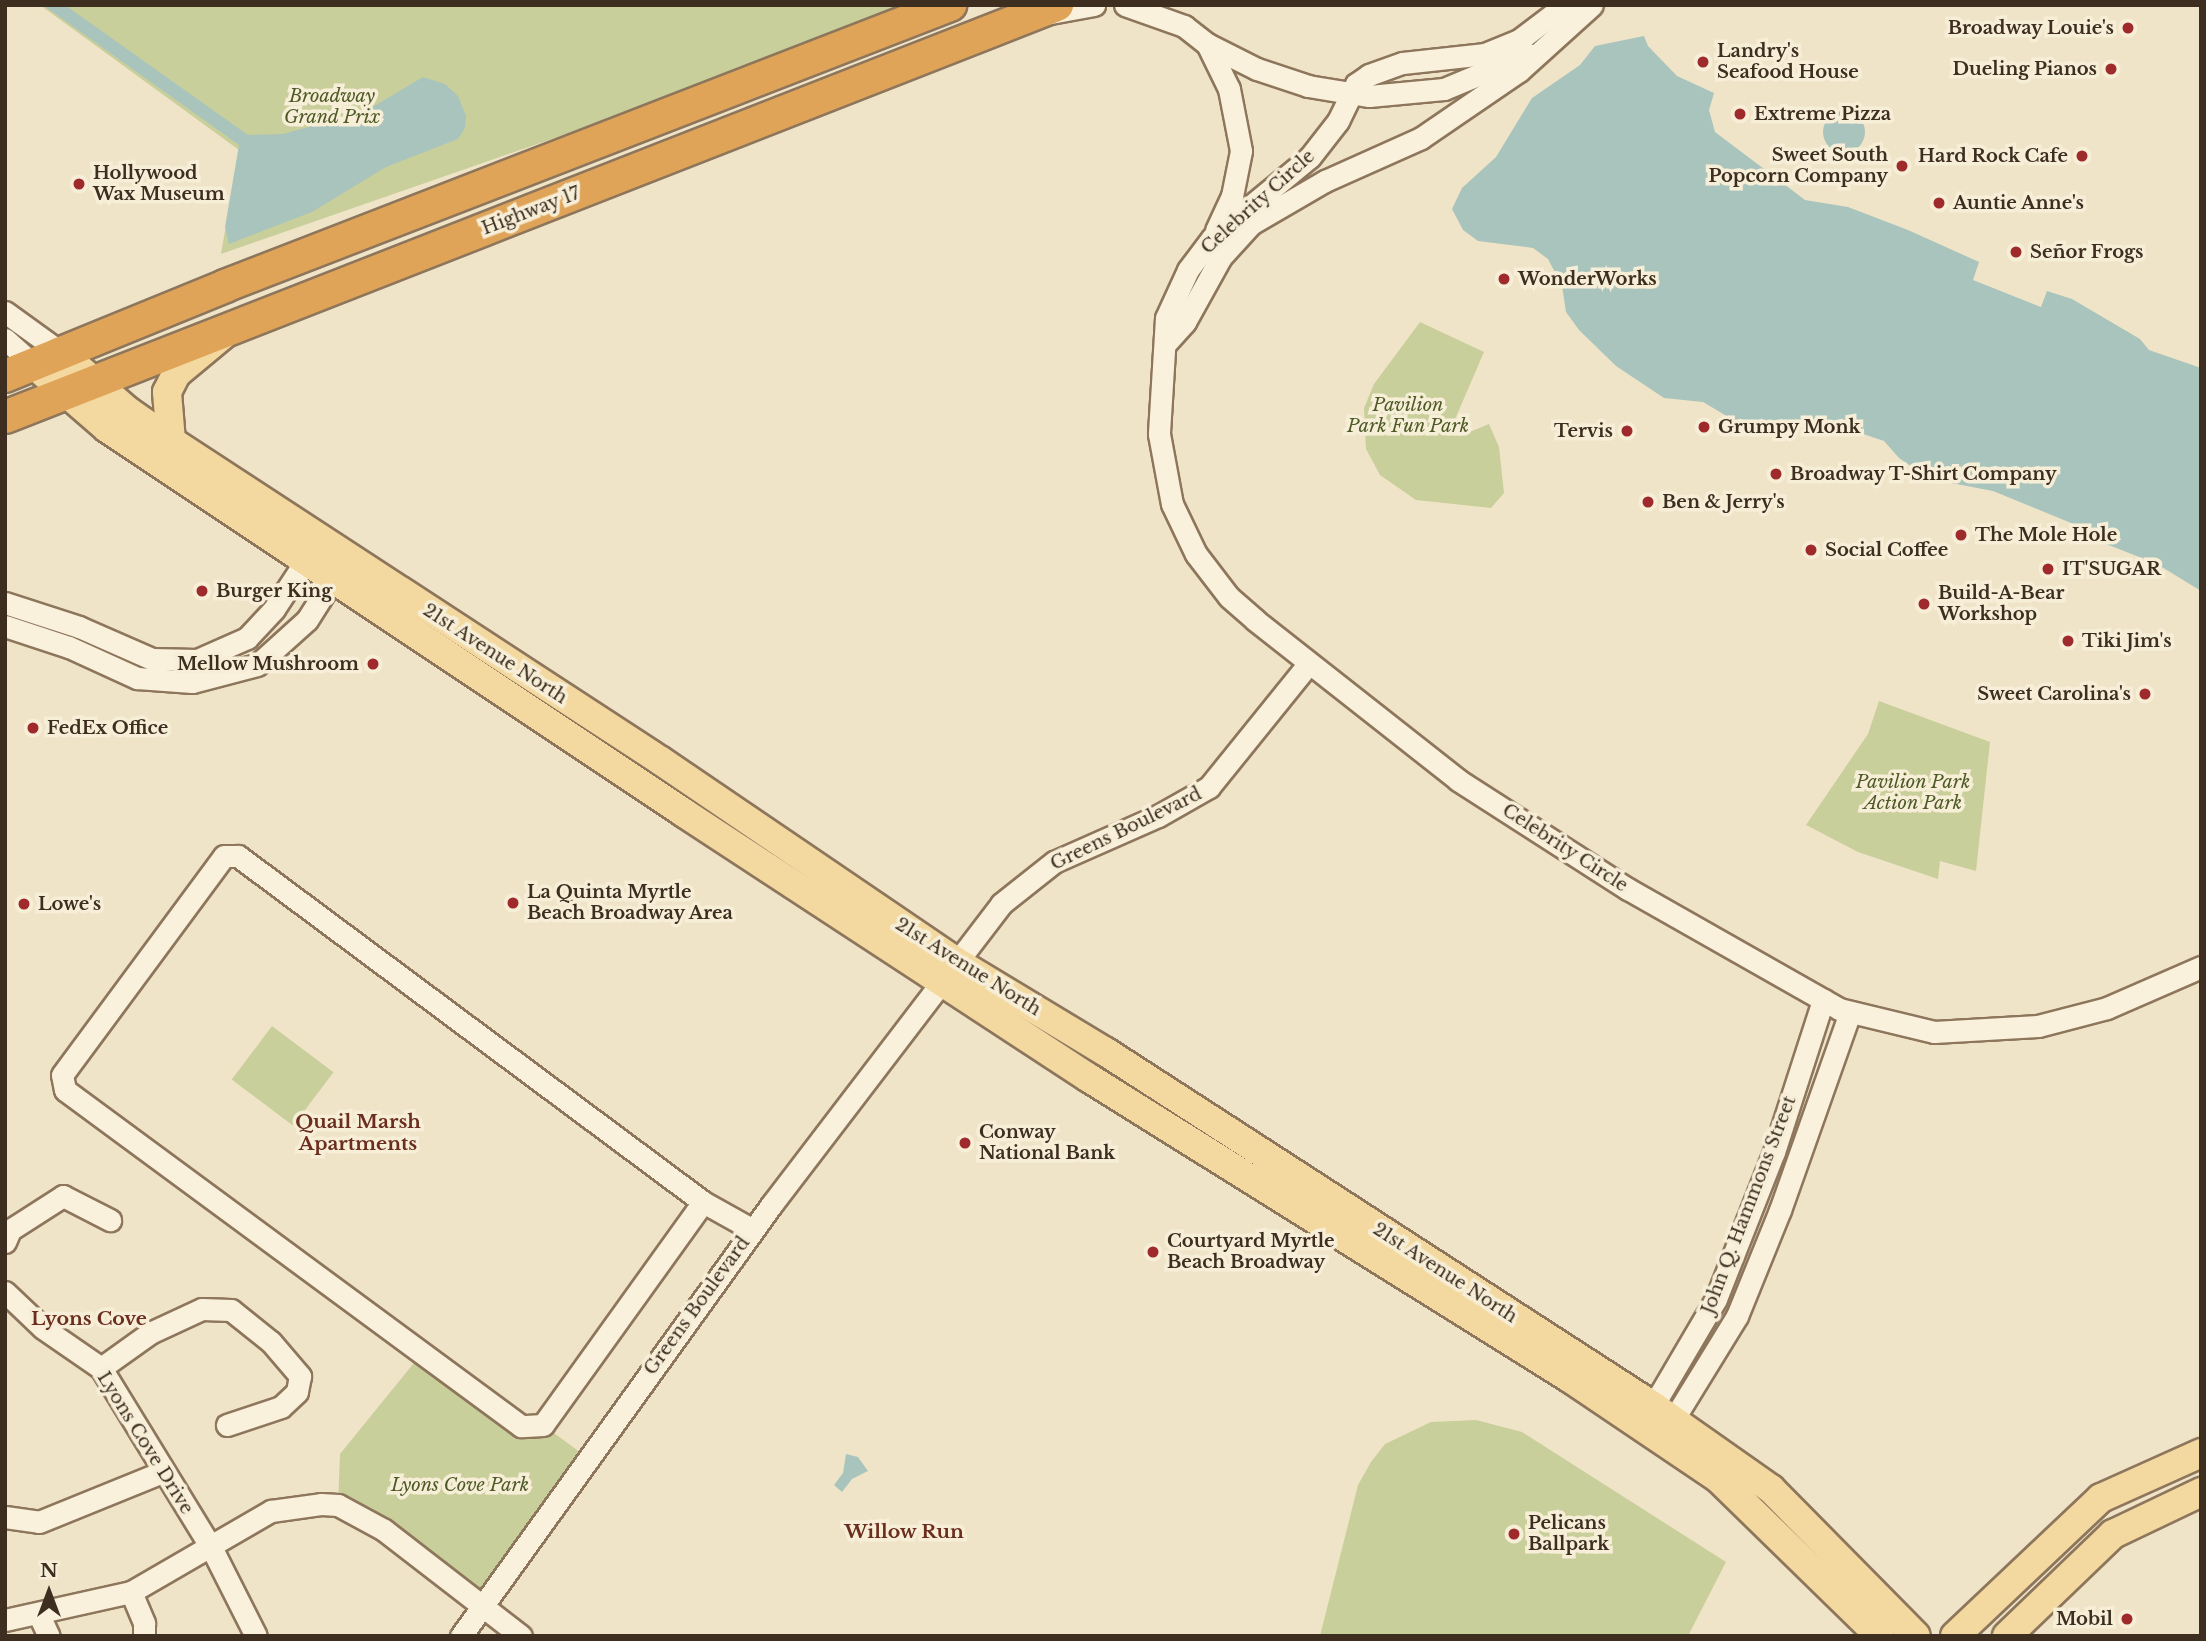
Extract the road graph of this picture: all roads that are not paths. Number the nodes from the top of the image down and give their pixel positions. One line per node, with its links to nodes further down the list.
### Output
1 (950, 5): 16 (highway)
2 (1057, 5): 7 (highway, Highway 17)
3 (1094, 5): 7 (street)
4 (1125, 5): 8 (street)
5 (1565, 5): 10 (street, Celebrity Circle)
6 (1592, 5): 9 (street, Celebrity Circle)
7 (1026, 18): 13 (highway, Highway 17)
8 (1207, 44): 10 (street); 11 (street)
9 (1545, 46): 10 (street); 15 (street, Celebrity Circle)
10 (1351, 93): 11 (street, Celebrity Circle)
11 (1212, 238): 15 (street, Celebrity Circle)
12 (5, 312): 16 (street, 21st Avenue North)
13 (231, 328): 17 (highway, Highway 17); 19 (main road)
14 (5, 339): 16 (street, 21st Avenue North)
15 (1167, 342): 24 (street, Celebrity Circle)
16 (33, 363): 17 (main road, 21st Avenue North)
17 (80, 387): 18 (highway, Highway 17); 19 (main road, 21st Avenue North); 20 (main road, 21st Avenue North)
18 (5, 417)
19 (170, 440): 20 (main road, 21st Avenue North)
20 (313, 551): 21 (main road, 21st Avenue North); 22 (street)
21 (340, 569): 23 (street); 26 (main road, 21st Avenue North)
22 (5, 603)
23 (5, 626)
24 (1309, 663): 26 (street, Greens Boulevard); 27 (street, Celebrity Circle)
25 (2201, 967): 28 (street, Celebrity Circle)
26 (948, 971): 31 (street, Greens Boulevard); 35 (main road, 21st Avenue North)
27 (1823, 1000): 28 (street, Celebrity Circle); 35 (street, John Q. Hammons Street)
28 (1850, 1012): 35 (street, John Q. Hammons Street)
29 (703, 1202): 29 (street); 31 (street)
30 (110, 1220): 32 (street)
31 (753, 1230): 43 (street, Greens Boulevard)
32 (5, 1242)
33 (5, 1292): 34 (street, Lyons Cove Drive)
34 (101, 1368): 36 (street); 38 (street, Lyons Cove Drive)
35 (1659, 1419): 51 (main road, 21st Avenue North); 52 (main road, 21st Avenue North)
36 (227, 1425)
37 (2201, 1453): 53 (main road)
38 (162, 1472): 40 (street); 41 (street, Lyons Cove Drive)
39 (2201, 1492): 54 (main road)
40 (5, 1517)
41 (212, 1549): 42 (street); 43 (street); 48 (street, Lyons Cove Drive)
42 (131, 1592): 44 (street); 47 (street)
43 (480, 1606): 49 (street, Greens Boulevard); 50 (street)
44 (39, 1615): 45 (street); 46 (street)
45 (5, 1620)
46 (49, 1636)
47 (144, 1636)
48 (256, 1636)
49 (461, 1636)
50 (521, 1636)
51 (1880, 1636)
52 (1916, 1636)
53 (1955, 1636)
54 (2007, 1636)

